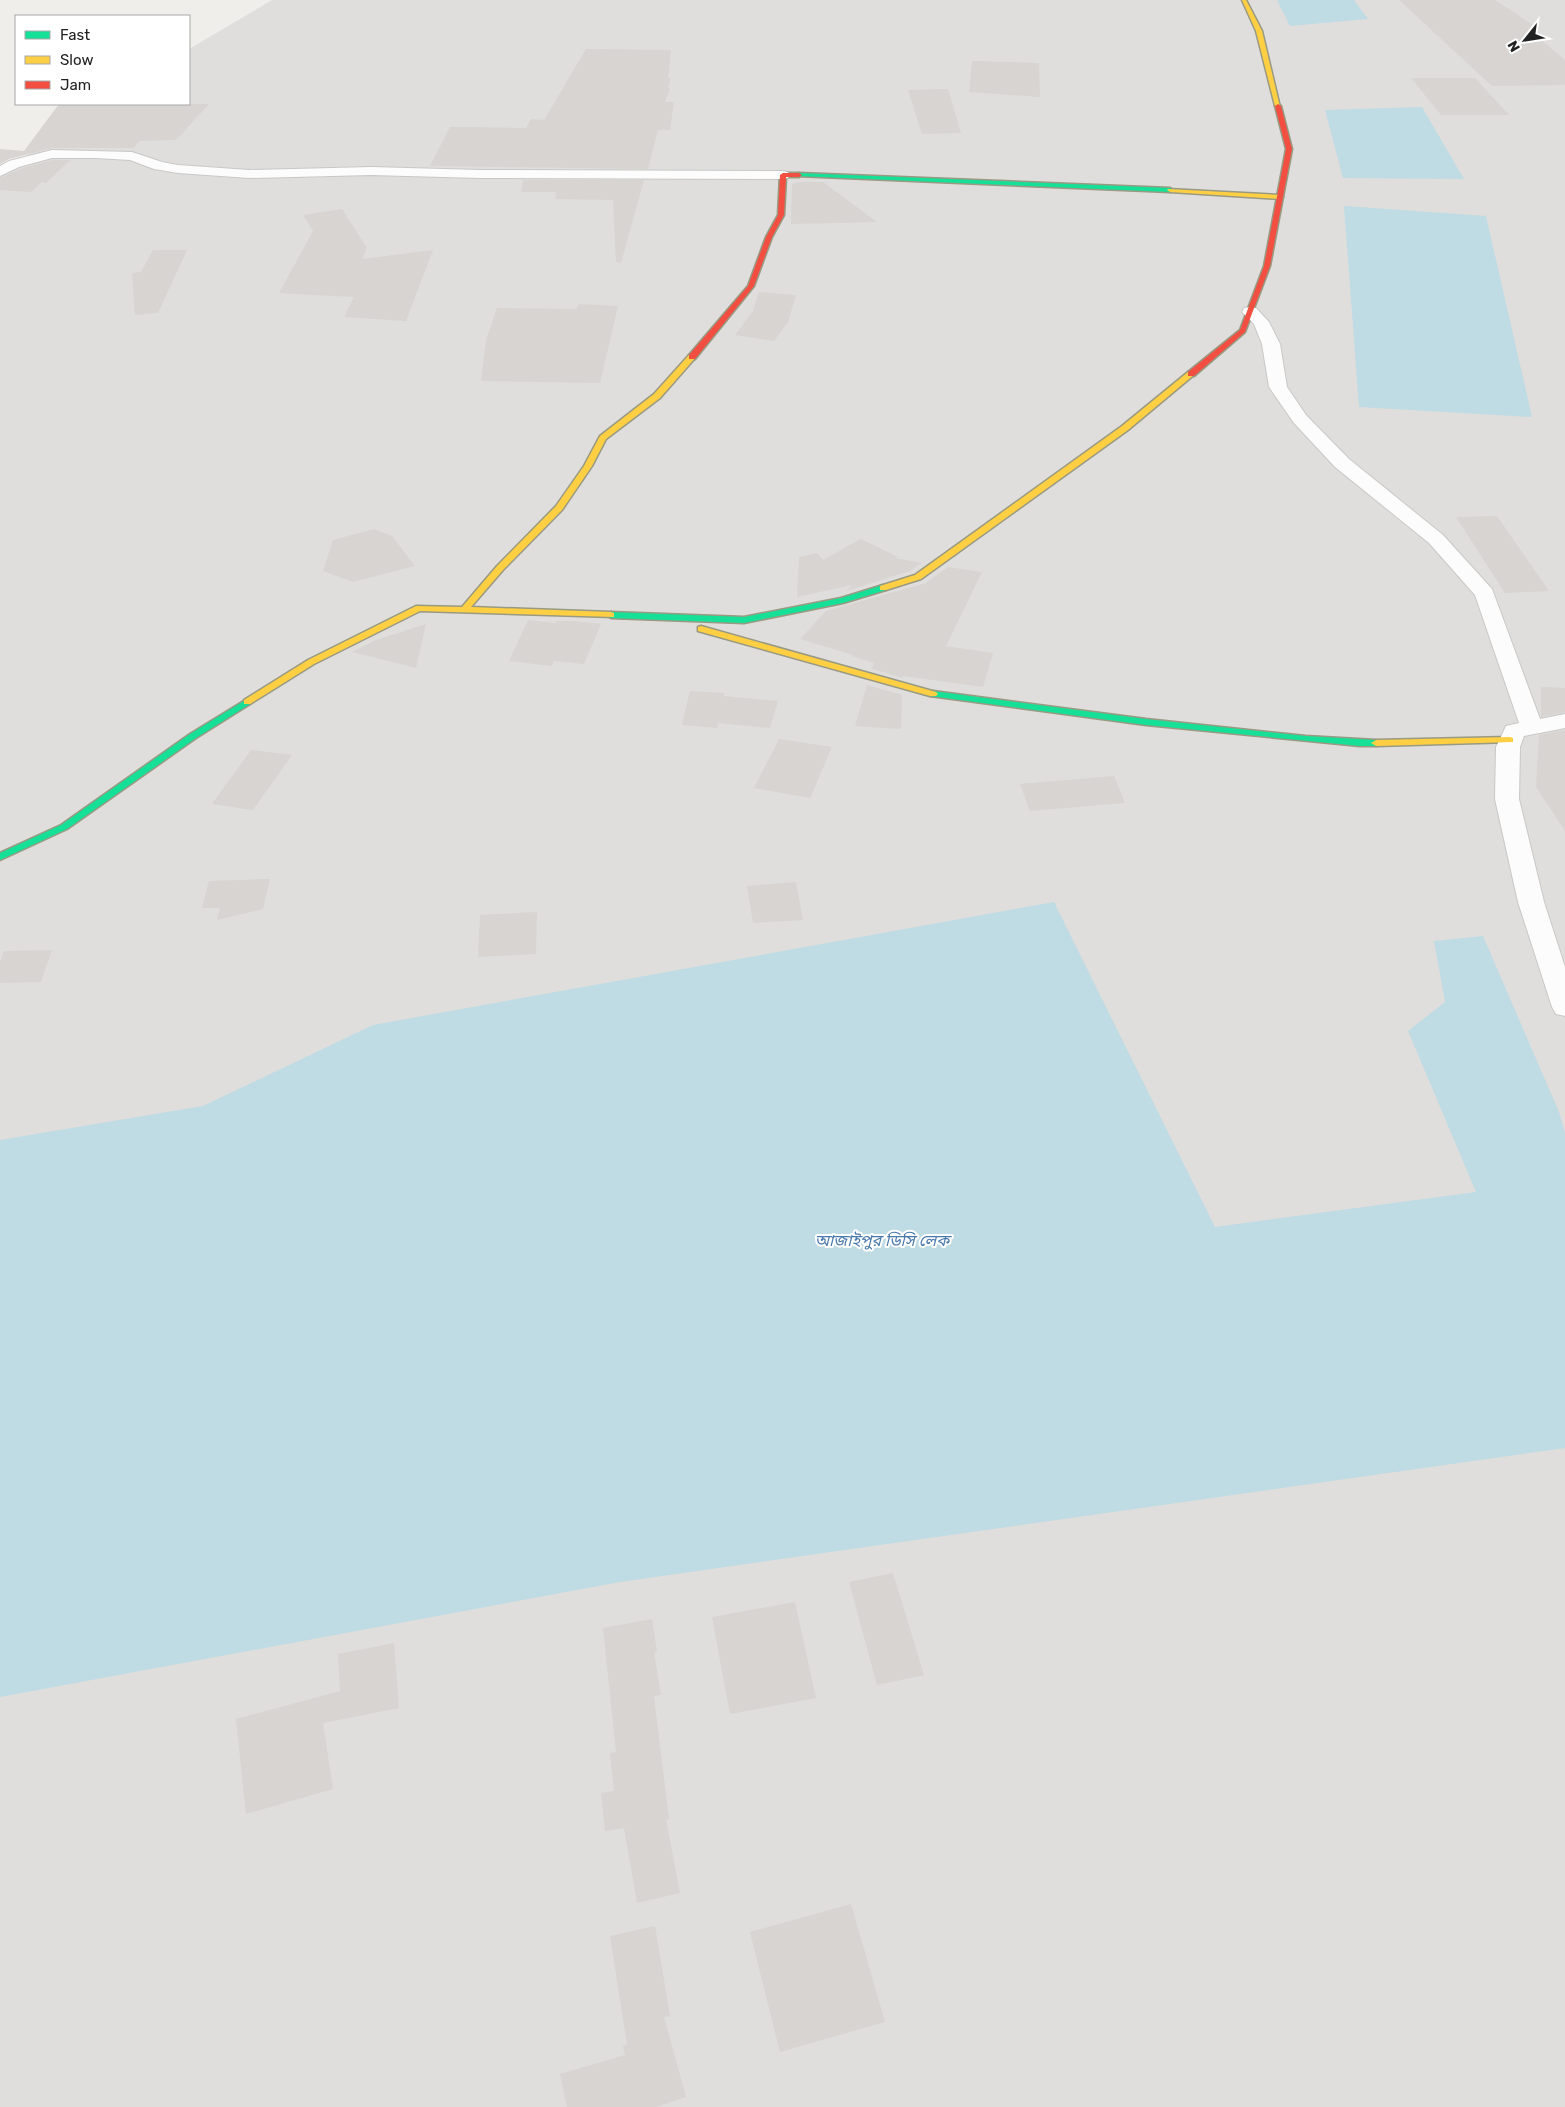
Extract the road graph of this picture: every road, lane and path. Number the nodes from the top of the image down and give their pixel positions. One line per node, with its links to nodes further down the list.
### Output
1 (1244, 0): 4 (street)
2 (0, 172): 3 (street)
3 (783, 175): 4 (street); 6 (street)
4 (1280, 197): 5 (street)
5 (1250, 312): 7 (street); 9 (street)
6 (464, 610): 7 (street); 11 (street)
7 (648, 616): 10 (street)
8 (1565, 721): 9 (street)
9 (1532, 728): 10 (street)
10 (1510, 740): 12 (street)
11 (0, 857)
12 (1565, 1007)

